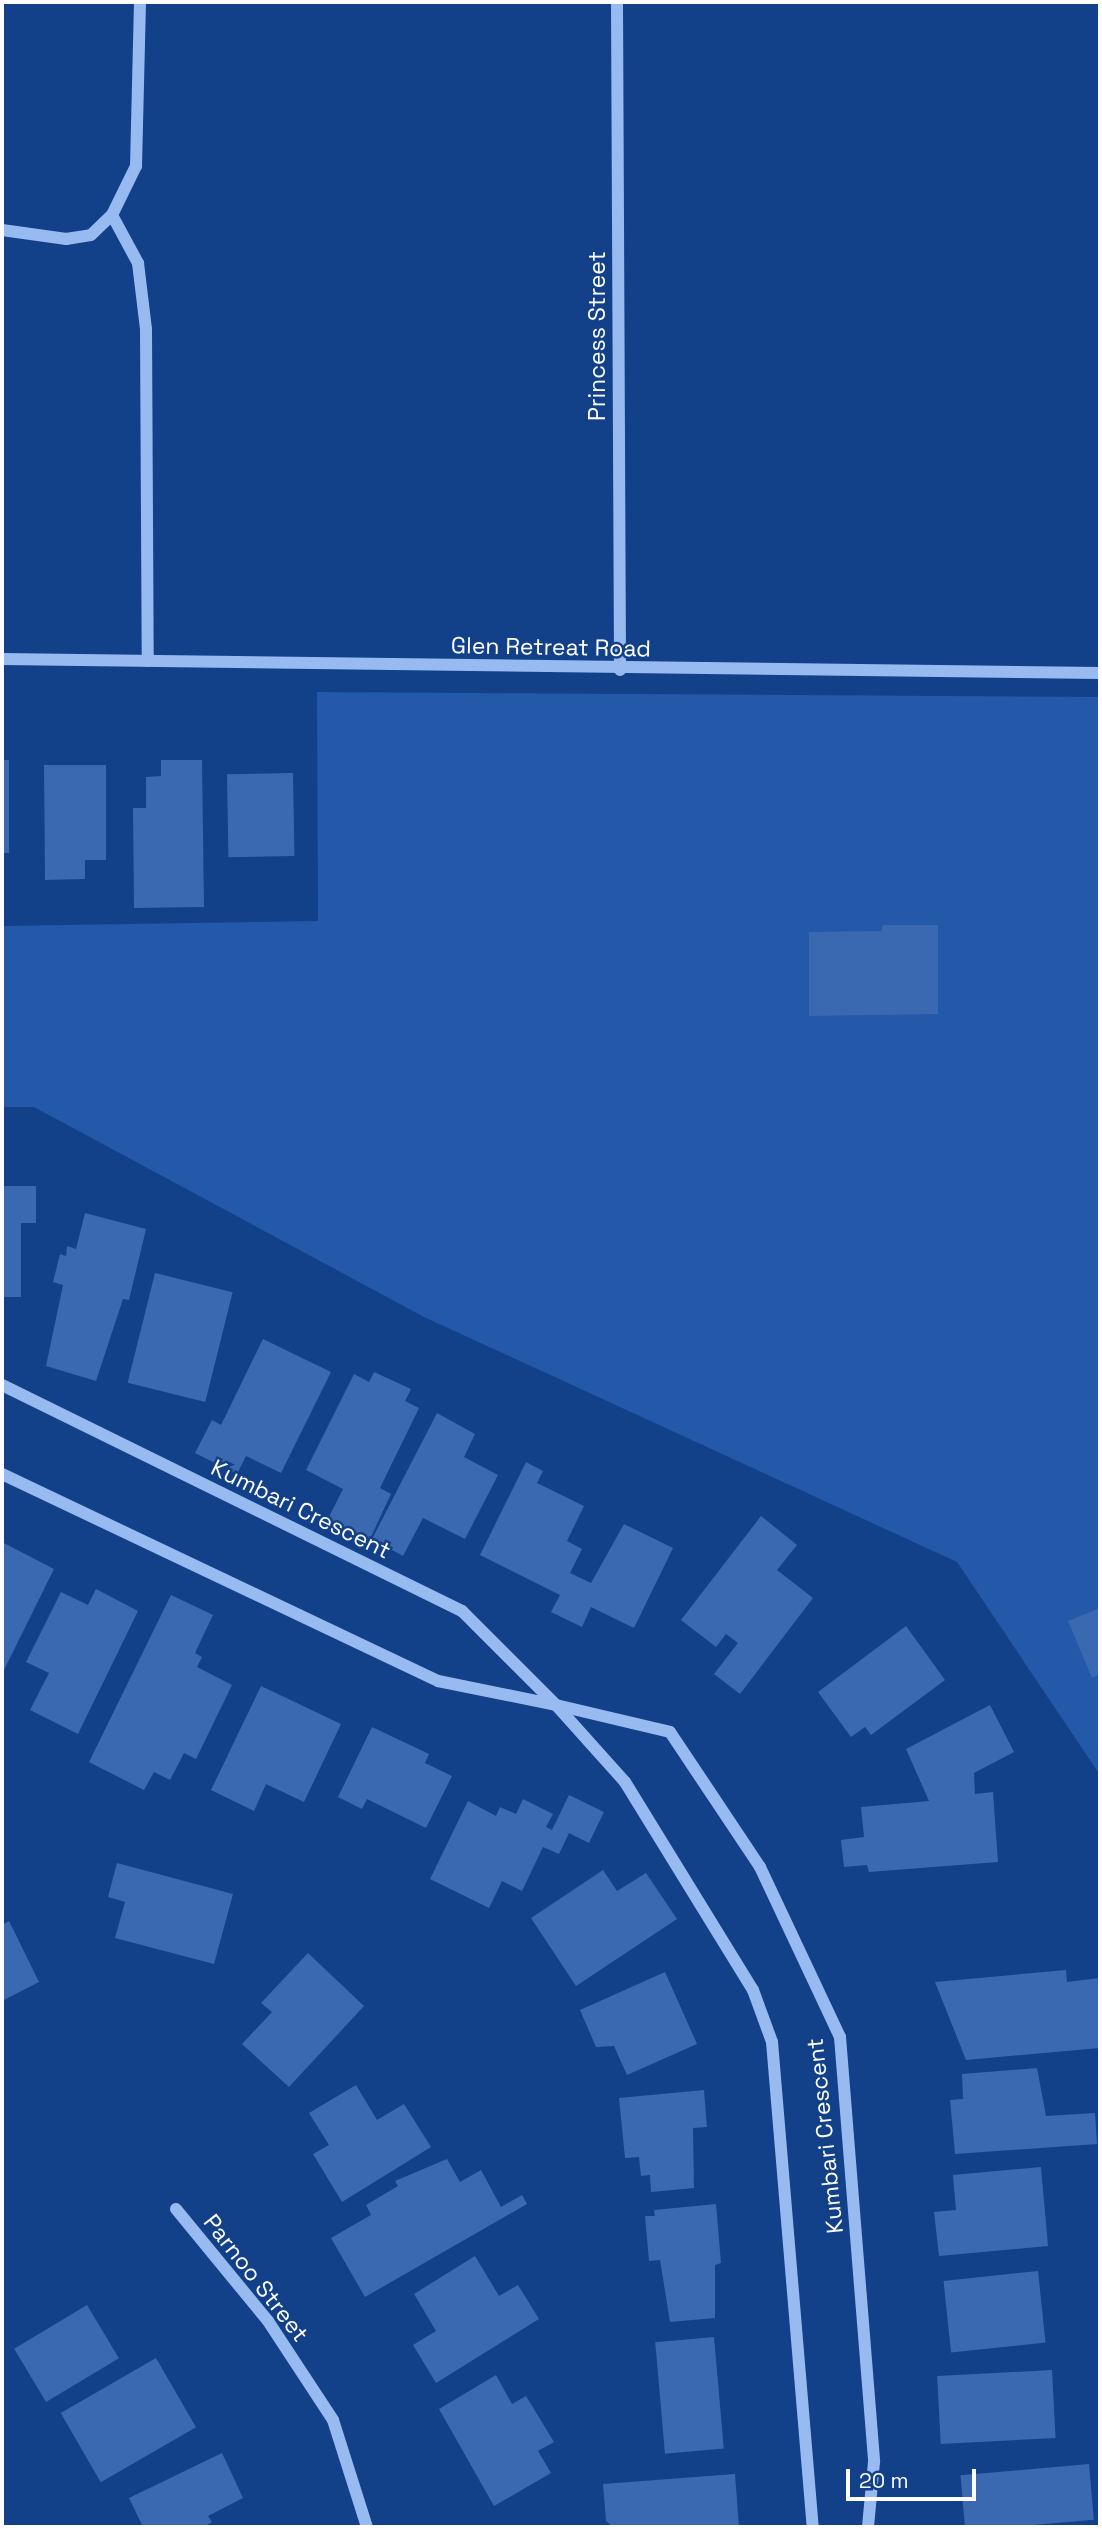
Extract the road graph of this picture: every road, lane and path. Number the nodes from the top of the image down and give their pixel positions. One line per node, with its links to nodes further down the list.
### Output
1 (140, 2): 3 (street)
2 (617, 2): 7 (street, Princess Street)
3 (112, 215): 4 (street); 6 (street)
4 (2, 230)
5 (2, 659): 6 (street, Glen Retreat Road)
6 (148, 661): 7 (street, Glen Retreat Road)
7 (620, 670): 8 (street, Glen Retreat Road)
8 (1100, 673)
9 (2, 1385): 11 (street, Kumbari Crescent)
10 (2, 1474): 11 (street, Kumbari Crescent)
11 (556, 1705): 14 (street, Kumbari Crescent); 15 (street, Kumbari Crescent)
12 (176, 2209): 13 (street, Parnoo Street)
13 (367, 2527)
14 (813, 2527)
15 (868, 2527)

